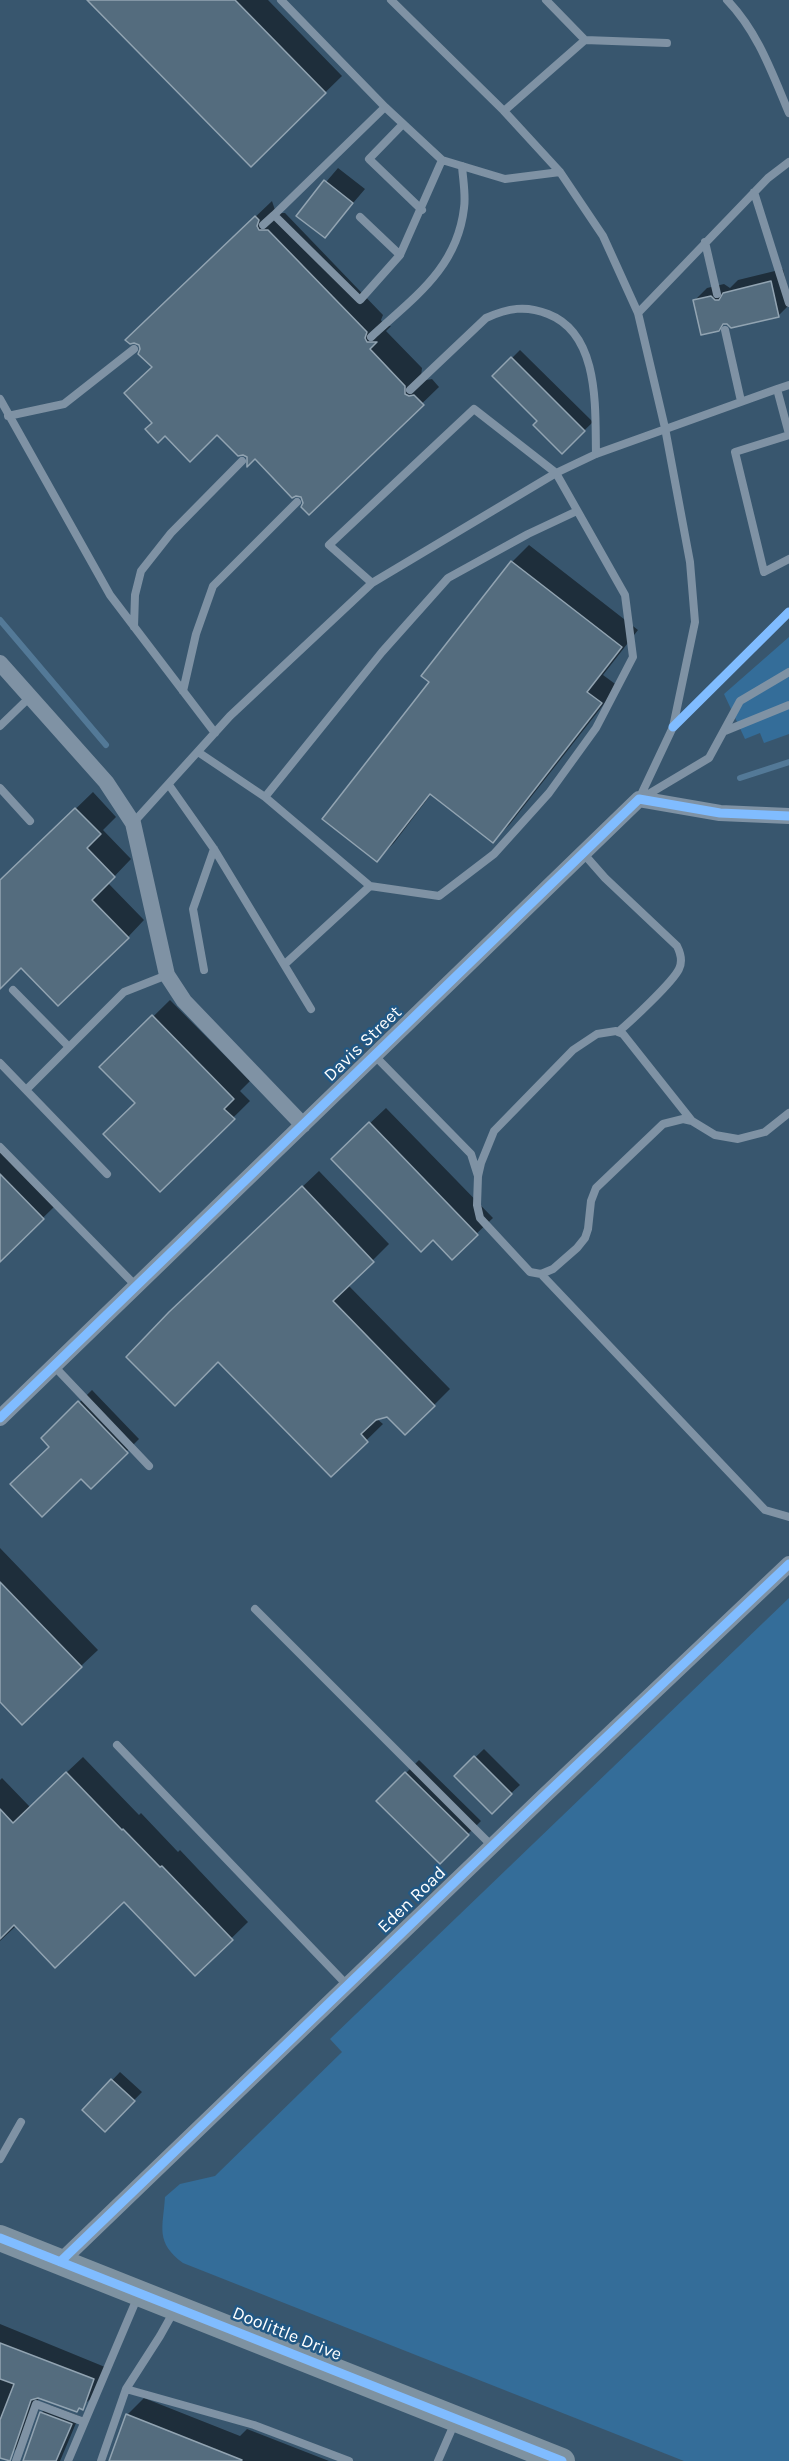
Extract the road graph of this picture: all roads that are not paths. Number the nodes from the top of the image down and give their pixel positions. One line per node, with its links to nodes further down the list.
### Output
1 (281, 0): 7 (lane)
2 (392, 0): 8 (lane)
3 (546, 0): 5 (lane)
4 (727, 0): 9 (lane)
5 (585, 40): 6 (lane); 8 (lane)
6 (667, 43)
7 (385, 107): 10 (lane); 17 (lane)
8 (504, 111): 14 (lane)
9 (789, 113)
10 (403, 123): 11 (lane); 16 (lane)
11 (442, 160): 13 (lane); 16 (lane)
12 (789, 162): 15 (lane)
13 (462, 166): 14 (lane); 26 (lane)
14 (560, 172): 24 (lane)
15 (754, 192): 20 (lane); 23 (lane)
16 (422, 210): 21 (lane)
17 (274, 215): 19 (lane); 21 (lane)
18 (360, 217): 21 (lane)
19 (263, 225)
20 (705, 242): 22 (lane); 24 (lane)
21 (400, 255)
22 (717, 294)
23 (789, 303)
24 (638, 313): 34 (lane)
25 (725, 330): 32 (lane)
26 (371, 337)
27 (134, 349): 33 (lane)
28 (789, 385): 29 (lane)
29 (777, 389): 32 (lane); 35 (lane)
30 (410, 390): 36 (lane)
31 (0, 399): 33 (lane)
32 (741, 401): 34 (lane)
33 (8, 416): 43 (lane)
34 (665, 428): 36 (lane); 56 (lane)
35 (789, 434): 41 (lane)
36 (596, 453): 38 (lane)
37 (242, 461): 43 (lane)
38 (556, 473): 40 (lane); 42 (lane); 42 (lane)
39 (297, 502): 46 (lane)
40 (576, 511): 55 (lane); 62 (lane)
41 (789, 559)
42 (372, 583): 51 (lane)
43 (134, 627): 46 (lane)
44 (0, 663): 47 (street)
45 (789, 672): 50 (lane)
46 (183, 691): 51 (lane)
47 (31, 696): 49 (lane); 59 (street)
48 (789, 705): 50 (lane)
49 (0, 726)
50 (725, 730): 56 (lane)
51 (215, 733): 52 (lane)
52 (198, 752): 53 (lane); 55 (lane)
53 (169, 785): 59 (lane); 60 (lane)
54 (0, 788): 58 (lane)
55 (266, 797): 62 (lane)
56 (639, 799): 57 (street); 61 (street, Davis Street)
57 (788, 817)
58 (30, 821)
59 (133, 823): 65 (street)
60 (214, 849): 63 (lane); 64 (lane)
61 (583, 853): 68 (lane); 70 (street, Davis Street)
62 (370, 886): 63 (lane)
63 (285, 964): 67 (lane)
64 (204, 970)
65 (167, 975): 69 (lane); 75 (street)
66 (13, 990): 69 (lane)
67 (311, 1009)
68 (618, 1032): 74 (lane); 78 (lane)
69 (69, 1047): 72 (lane)
70 (375, 1056): 75 (street, Davis Street); 78 (lane)
71 (0, 1063): 72 (lane)
72 (26, 1090): 77 (lane)
73 (789, 1113): 74 (lane)
74 (692, 1121): 79 (lane)
75 (303, 1125): 80 (street, Davis Street)
76 (0, 1147): 80 (lane)
77 (107, 1174)
78 (478, 1176): 79 (lane)
79 (541, 1274): 84 (lane)
80 (135, 1285): 81 (street, Davis Street)
81 (53, 1365): 82 (street, Davis Street); 83 (lane)
82 (0, 1418)
83 (149, 1466)
84 (789, 1517)
85 (789, 1563): 88 (street, Eden Road)
86 (255, 1609): 88 (lane)
87 (117, 1745): 89 (lane)
88 (492, 1846): 89 (street, Eden Road)
89 (347, 1985): 93 (street, Eden Road)
90 (21, 2122): 91 (lane)
91 (0, 2159)
92 (0, 2238): 93 (main road, Doolittle Drive)
93 (60, 2262): 94 (main road, Doolittle Drive)
94 (140, 2293): 95 (main road, Doolittle Drive); 98 (lane)
95 (176, 2308): 96 (lane); 97 (main road, Doolittle Drive)
96 (126, 2389): 101 (lane); 102 (lane)
97 (456, 2419): 103 (lane); 104 (main road, Doolittle Drive)
98 (84, 2422): 99 (lane); 100 (lane)
99 (16, 2461)
100 (68, 2461)
101 (101, 2461)
102 (349, 2461)
103 (438, 2461)
104 (562, 2461)

